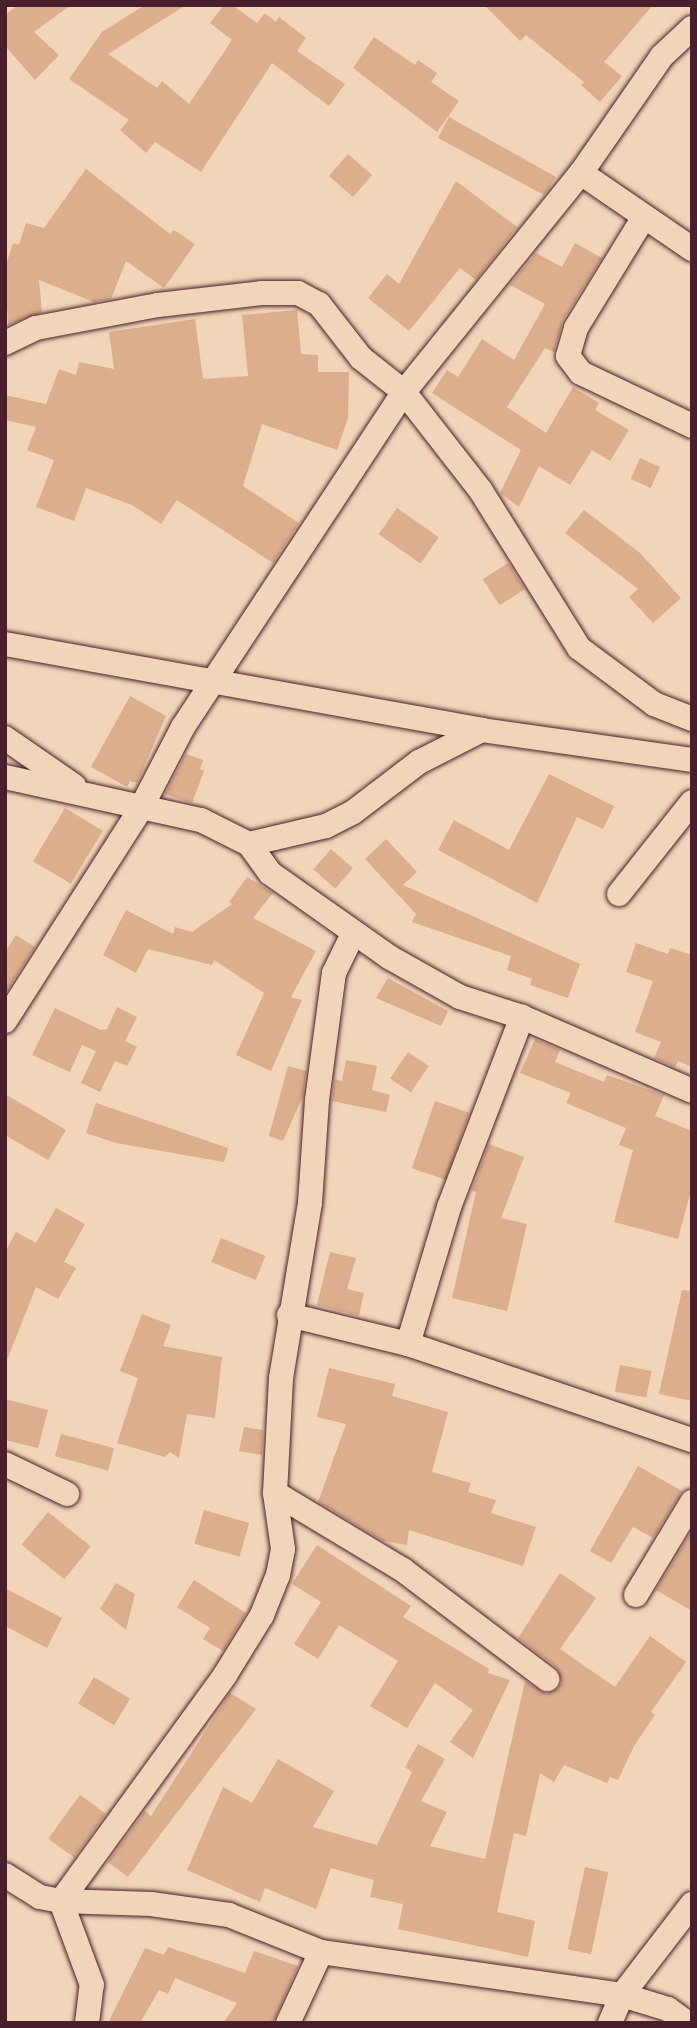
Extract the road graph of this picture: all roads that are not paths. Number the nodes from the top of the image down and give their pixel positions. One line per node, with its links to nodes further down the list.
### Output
1 (692, 28): 2 (street)
2 (581, 173): 3 (street); 6 (street)
3 (644, 217): 4 (street); 7 (street)
4 (692, 248)
5 (5, 343): 6 (street)
6 (404, 391): 9 (street); 10 (street)
7 (692, 426)
8 (5, 644): 9 (street)
9 (212, 684): 11 (street); 17 (street)
10 (692, 719)
11 (482, 730): 13 (street); 18 (street)
12 (5, 738): 15 (street)
13 (692, 760)
14 (5, 777): 15 (street)
15 (83, 792): 17 (street)
16 (692, 802): 19 (street)
17 (141, 808): 18 (street); 22 (street)
18 (249, 844): 20 (street)
19 (619, 894)
20 (353, 934): 21 (street); 24 (street)
21 (522, 1017): 23 (street); 25 (street)
22 (5, 1021)
23 (692, 1091)
24 (289, 1315): 25 (street); 28 (street)
25 (408, 1345): 26 (street)
26 (692, 1440)
27 (5, 1464): 29 (street)
28 (275, 1493): 32 (street); 34 (street)
29 (67, 1494)
30 (692, 1502): 31 (street)
31 (636, 1595)
32 (547, 1679)
33 (5, 1875): 34 (street)
34 (61, 1901): 36 (street); 38 (street)
35 (692, 1904): 37 (street)
36 (321, 1952): 37 (street); 39 (street)
37 (622, 1994): 40 (street); 41 (street)
38 (87, 2023)
39 (288, 2023)
40 (610, 2023)
41 (687, 2023)

